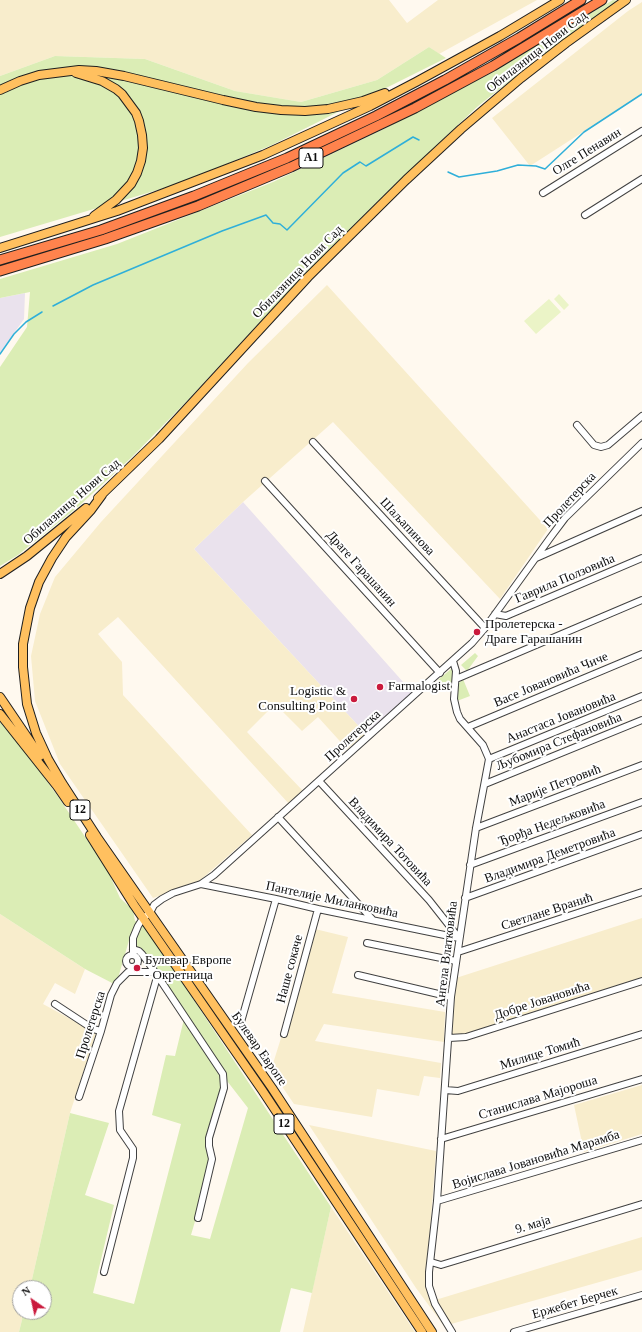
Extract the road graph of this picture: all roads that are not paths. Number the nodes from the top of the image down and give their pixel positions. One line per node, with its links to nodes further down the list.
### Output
1 (560, 0): 6 (main road, Обилазница Нови Сад)
2 (581, 0): 14 (highway, A1)
3 (602, 0): 15 (highway, A1)
4 (626, 0): 21 (main road, Обилазница Нови Сад)
5 (72, 72): 6 (main road); 7 (main road); 12 (main road)
6 (416, 82): 12 (main road, Обилазница Нови Сад)
7 (0, 90)
8 (642, 131): 10 (street, Олге Пенавин)
9 (642, 179): 11 (street)
10 (543, 193)
11 (585, 216)
12 (82, 223): 13 (main road, Обилазница Нови Сад)
13 (0, 248)
14 (0, 260)
15 (0, 271)
16 (642, 416): 17 (street)
17 (577, 425)
18 (313, 442): 28 (street, Шаљапинова)
19 (642, 443): 23 (street, Пролетерска)
20 (265, 481): 31 (street, Драге Гарашанин)
21 (102, 495): 25 (main road, Обилазница Нови Сад); 41 (main road)
22 (642, 511): 23 (street)
23 (536, 558): 27 (street, Пролетерска)
24 (642, 558): 27 (street, Гаврила Ползовића)
25 (0, 574)
26 (642, 600): 32 (street)
27 (495, 614): 28 (street, Пролетерска)
28 (485, 628): 30 (street, Пролетерска)
29 (642, 654): 37 (street, Васе Јовановића Чиче)
30 (453, 661): 31 (street, Пролетерска); 32 (street)
31 (440, 673): 40 (street, Пролетерска)
32 (456, 679): 37 (street)
33 (642, 696): 38 (street, Анастаса Јовановића)
34 (0, 697): 41 (main road)
35 (0, 714): 41 (main road)
36 (642, 720): 42 (street, Љубомира Стефановића)
37 (468, 727): 38 (street)
38 (489, 759): 42 (street, Ангела Влатковића)
39 (642, 764): 45 (street, Марије Петровић)
40 (319, 781): 44 (street, Пролетерска); 55 (street, Владимира Тотовића)
41 (59, 784): 53 (main road, Булевар Европе / 12)
42 (485, 784): 45 (street, Ангела Влатковића)
43 (642, 802): 47 (street, Ђорђа Недељковића)
44 (278, 817): 48 (street, Пролетерска); 54 (street)
45 (476, 828): 47 (street, Ангела Влатковића)
46 (642, 834): 50 (street, Владимира Деметровића)
47 (470, 865): 50 (street, Ангела Влатковића)
48 (200, 884): 51 (street, Пантелије Миланковића); 53 (street, Пролетерска)
49 (642, 892): 58 (street, Светлане Вранић)
50 (465, 898): 55 (street, Ангела Влатковића)
51 (276, 899): 52 (street, Пантелије Миланковића); 66 (street)
52 (318, 909): 54 (street, Пантелије Миланковића); 68 (street, Наше сокаче)
53 (147, 916): 57 (street, Пролетерска); 82 (main road, Булевар Европе / 12); 83 (main road, Булевар Европе / 12)
54 (373, 920): 55 (street, Пантелије Миланковића)
55 (459, 938): 58 (street, Ангела Влатковића)
56 (367, 943): 59 (street)
57 (133, 952): 60 (street, Пролетерска); 61 (street)
58 (458, 952): 59 (street, Ангела Влатковића)
59 (456, 961): 64 (street, Ангела Влатковића)
60 (129, 969): 61 (street); 67 (street, Пролетерска)
61 (156, 975): 78 (street); 80 (street)
62 (358, 975): 64 (street)
63 (642, 981): 70 (street, Добре Јовановића)
64 (451, 997): 70 (street, Ангела Влатковића)
65 (56, 1004): 67 (street)
66 (241, 1022)
67 (101, 1031): 73 (street, Пролетерска)
68 (284, 1034)
69 (642, 1034): 72 (street, Милице Томић)
70 (449, 1038): 72 (street, Ангела Влатковића)
71 (642, 1079): 74 (street, Станислава Мајороша)
72 (445, 1090): 74 (street, Ангела Влатковића)
73 (79, 1097)
74 (441, 1139): 76 (street, Ангела Влатковића)
75 (642, 1140): 76 (street, Војислава Јовановића Марамба)
76 (436, 1202): 79 (street, Ангела Влатковића)
77 (642, 1204): 79 (street, 9. маја)
78 (198, 1218)
79 (431, 1262): 84 (street, Ангела Влатковића)
80 (104, 1272)
81 (642, 1295): 85 (street, Ержебет Берчек)
82 (422, 1332)
83 (432, 1332)
84 (452, 1332)
85 (514, 1332)

